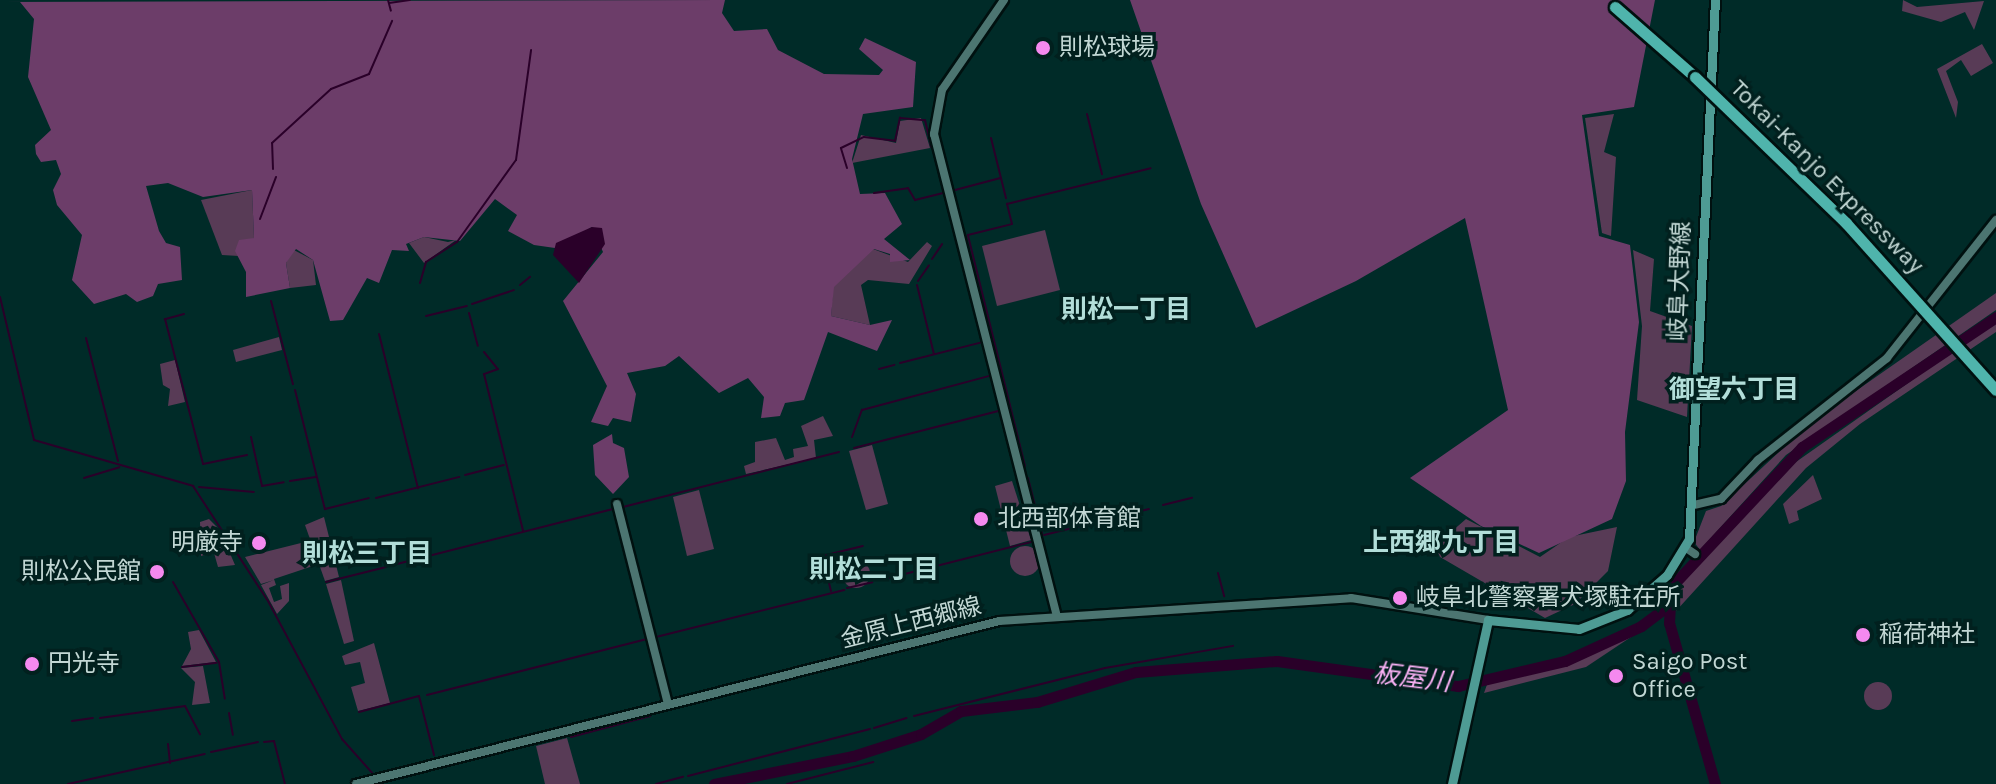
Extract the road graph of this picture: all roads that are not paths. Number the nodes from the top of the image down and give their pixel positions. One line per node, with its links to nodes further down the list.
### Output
1 (1004, 0): 8 (street)
2 (1715, 0): 6 (main road, 岐阜大野線)
3 (1615, 7): 5 (highway, Tokai-Kanjo Expressway, bridge)
4 (1996, 220): 6 (street)
5 (1996, 390)
6 (1694, 505): 9 (main road, 岐阜大野線)
7 (618, 508): 10 (street)
8 (1057, 615): 9 (street, 金原上西郷線); 10 (street, 金原上西郷線)
9 (1488, 620): 12 (main road)
10 (668, 704): 11 (street, 金原上西郷線)
11 (356, 784)
12 (1452, 784)

